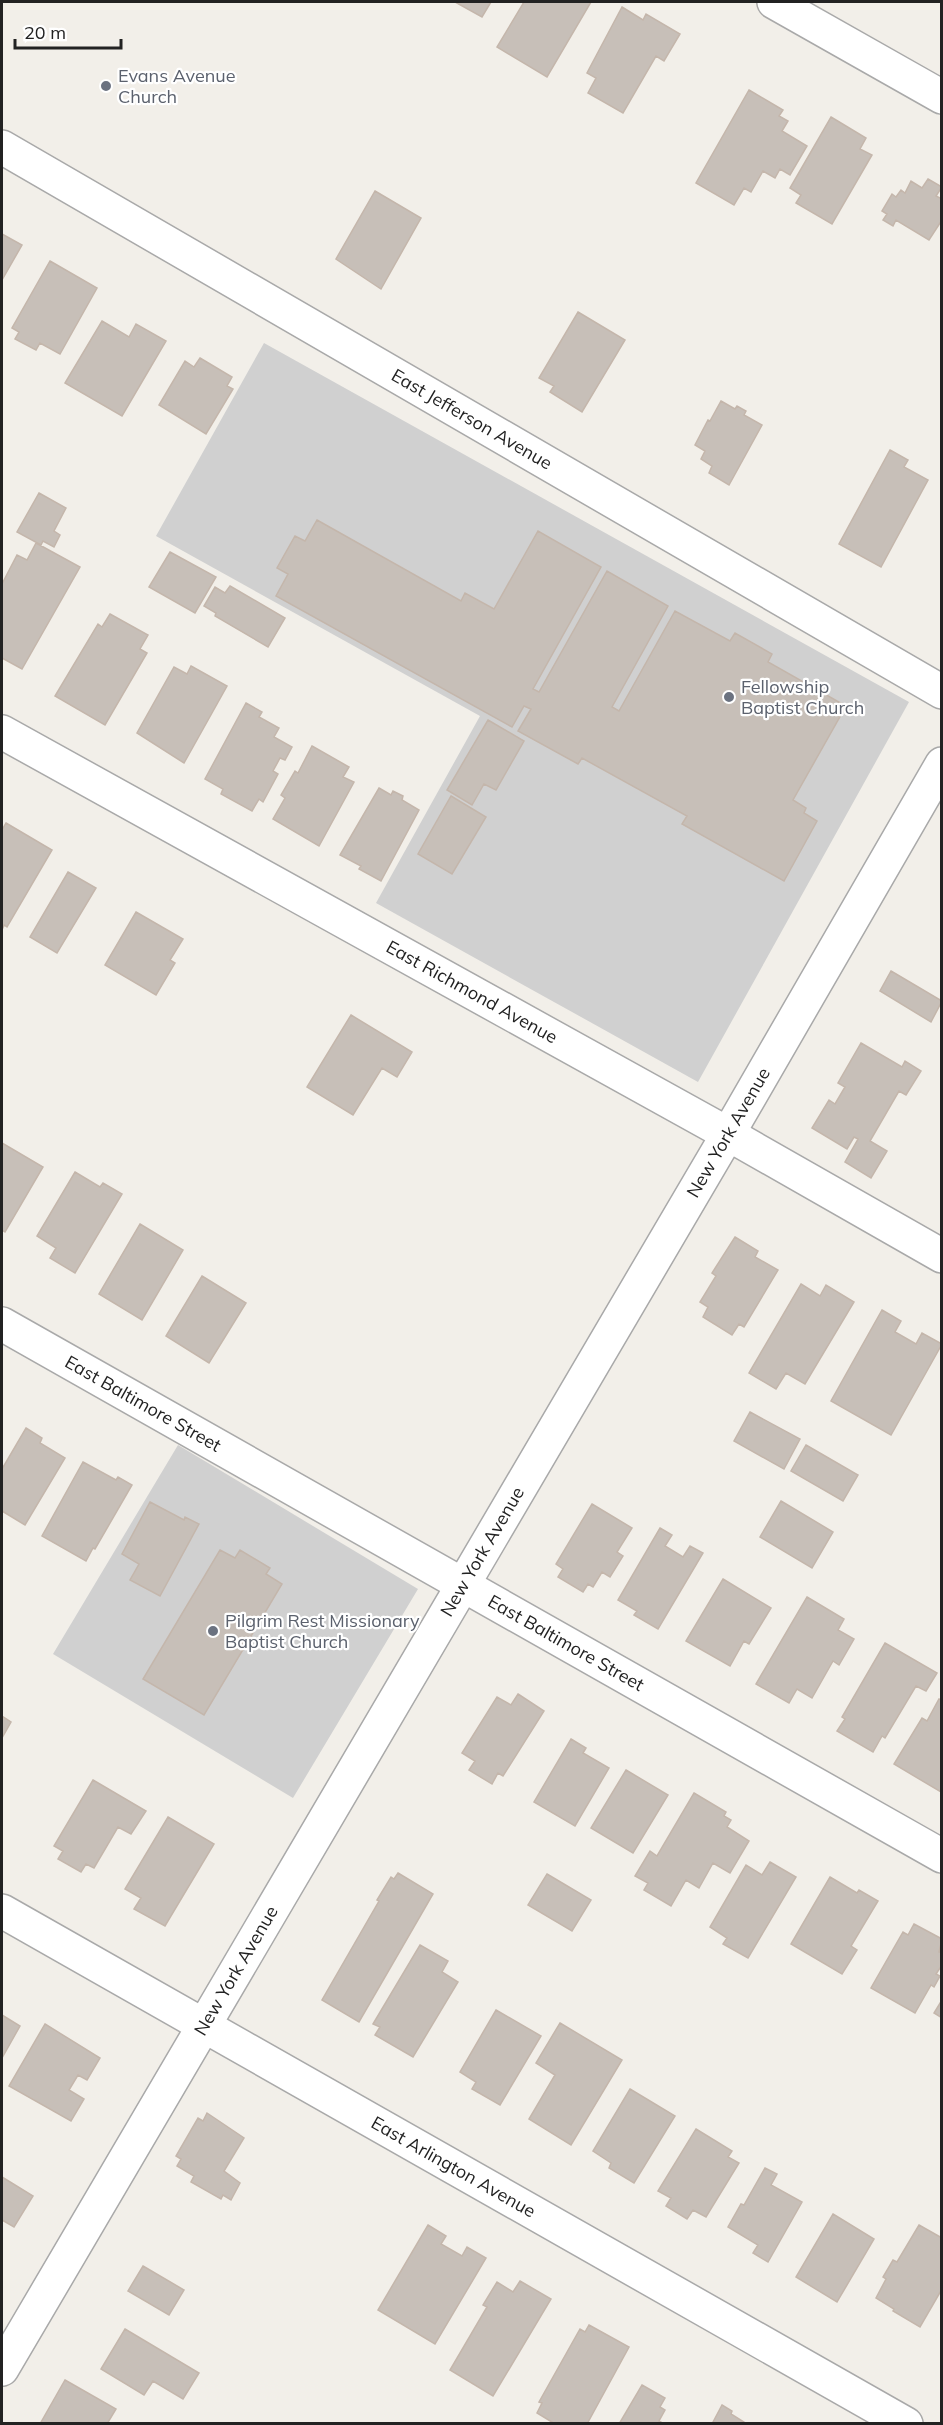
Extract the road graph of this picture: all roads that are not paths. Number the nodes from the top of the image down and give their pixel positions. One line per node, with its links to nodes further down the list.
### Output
1 (774, 2): 2 (street)
2 (942, 97)
3 (2, 147): 4 (street, East Jefferson Avenue)
4 (942, 692)
5 (2, 732): 7 (street, East Richmond Avenue)
6 (942, 764): 7 (street, New York Avenue)
7 (728, 1134): 8 (street, East Richmond Avenue); 10 (street, New York Avenue)
8 (942, 1256)
9 (2, 1324): 10 (street, East Baltimore Street)
10 (463, 1584): 11 (street, East Baltimore Street); 13 (street, New York Avenue)
11 (942, 1856)
12 (2, 1911): 13 (street, East Arlington Avenue)
13 (204, 2026): 14 (street, New York Avenue); 15 (street, East Arlington Avenue)
14 (2, 2369)
15 (906, 2424)

